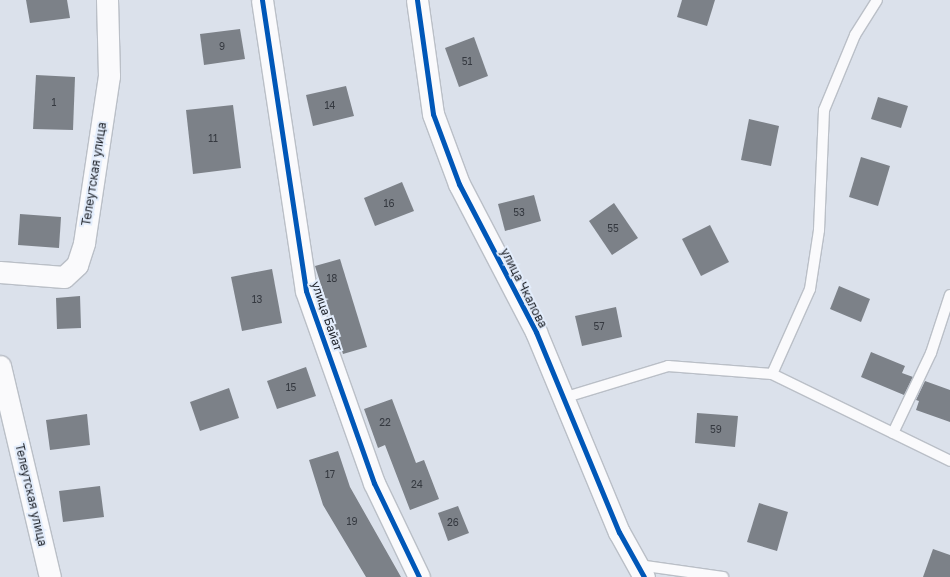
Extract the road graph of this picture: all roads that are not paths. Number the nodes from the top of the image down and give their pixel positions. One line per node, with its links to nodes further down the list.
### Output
1 (107, 0): 5 (street, Телеутская улица)
2 (262, 0): 14 (street, улица Байат)
3 (417, 0): 9 (street, улица Чкалова)
4 (877, 0): 8 (lane)
5 (0, 272)
6 (950, 295): 10 (lane)
7 (0, 366): 13 (street, Телеутская улица)
8 (772, 374): 9 (lane); 10 (lane)
9 (563, 398): 12 (street, улица Чкалова)
10 (893, 433): 11 (lane)
11 (950, 461)
12 (640, 571): 15 (lane)
13 (50, 577)
14 (419, 577)
15 (723, 577)

